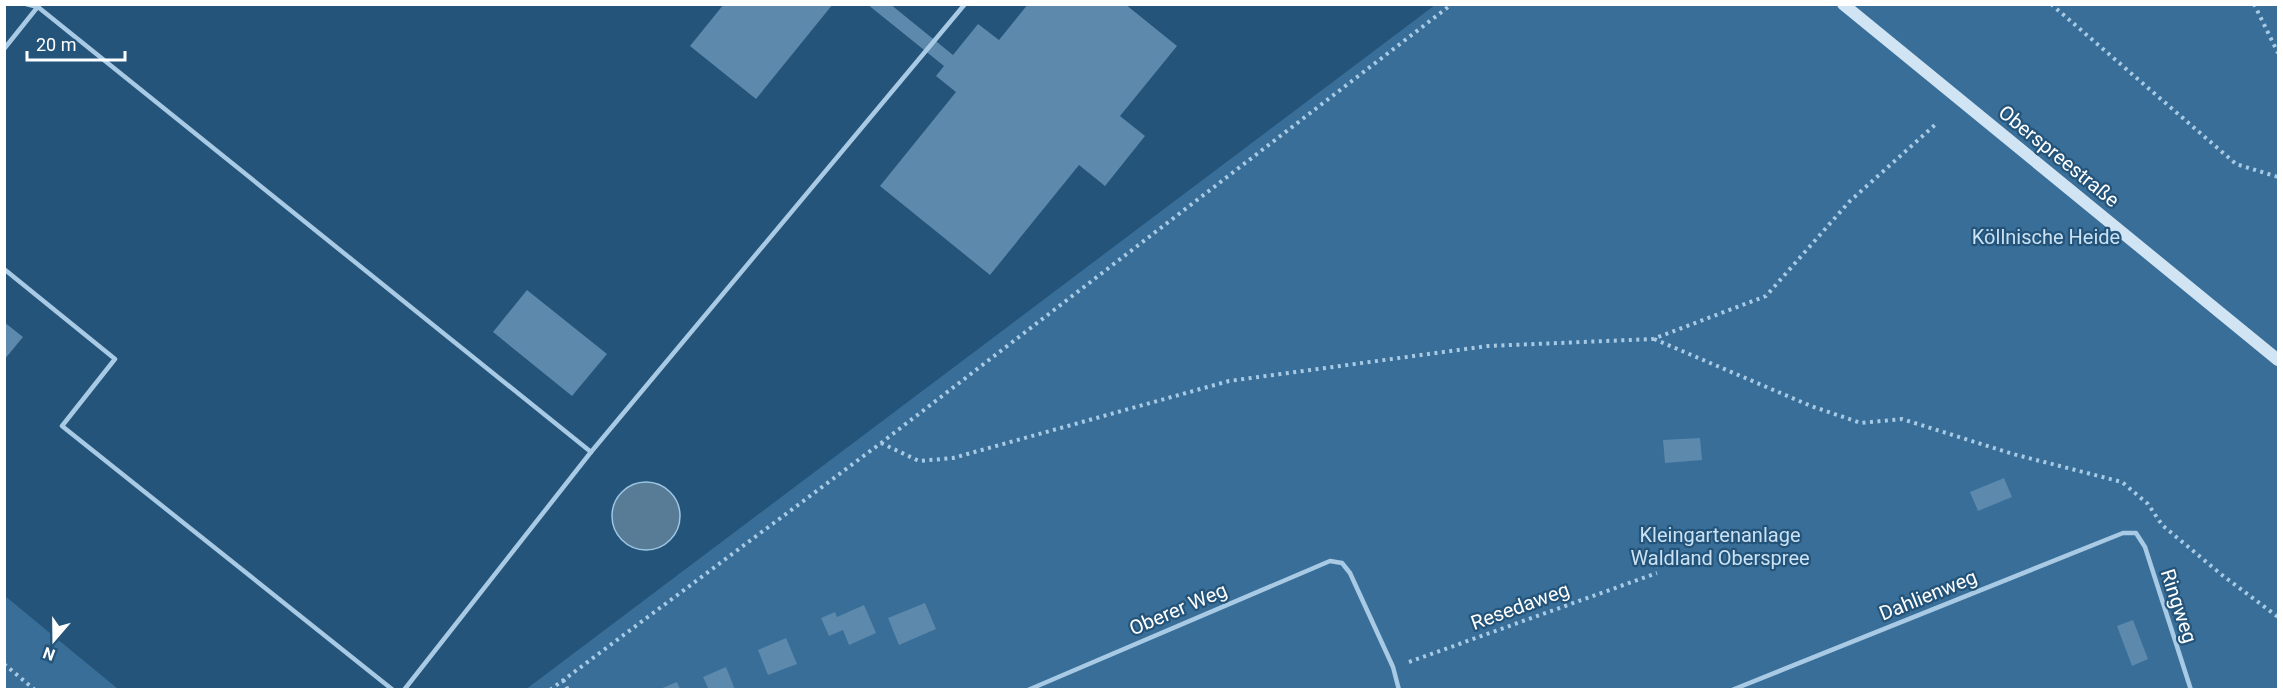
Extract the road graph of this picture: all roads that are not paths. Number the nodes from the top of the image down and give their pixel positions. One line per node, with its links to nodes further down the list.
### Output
1 (26, 4): 4 (lane)
2 (965, 4): 8 (lane)
3 (1843, 4): 7 (main road, Oberspreestraße)
4 (39, 6): 5 (lane); 8 (lane)
5 (4, 49)
6 (4, 269): 10 (lane)
7 (2278, 360)
8 (591, 452): 11 (lane)
9 (2136, 533): 14 (lane, Dahlienweg); 15 (lane, Ringweg)
10 (393, 690)
11 (404, 690)
12 (1028, 690): 13 (lane, Oberer Weg)
13 (1399, 690)
14 (1732, 690)
15 (2191, 690)

